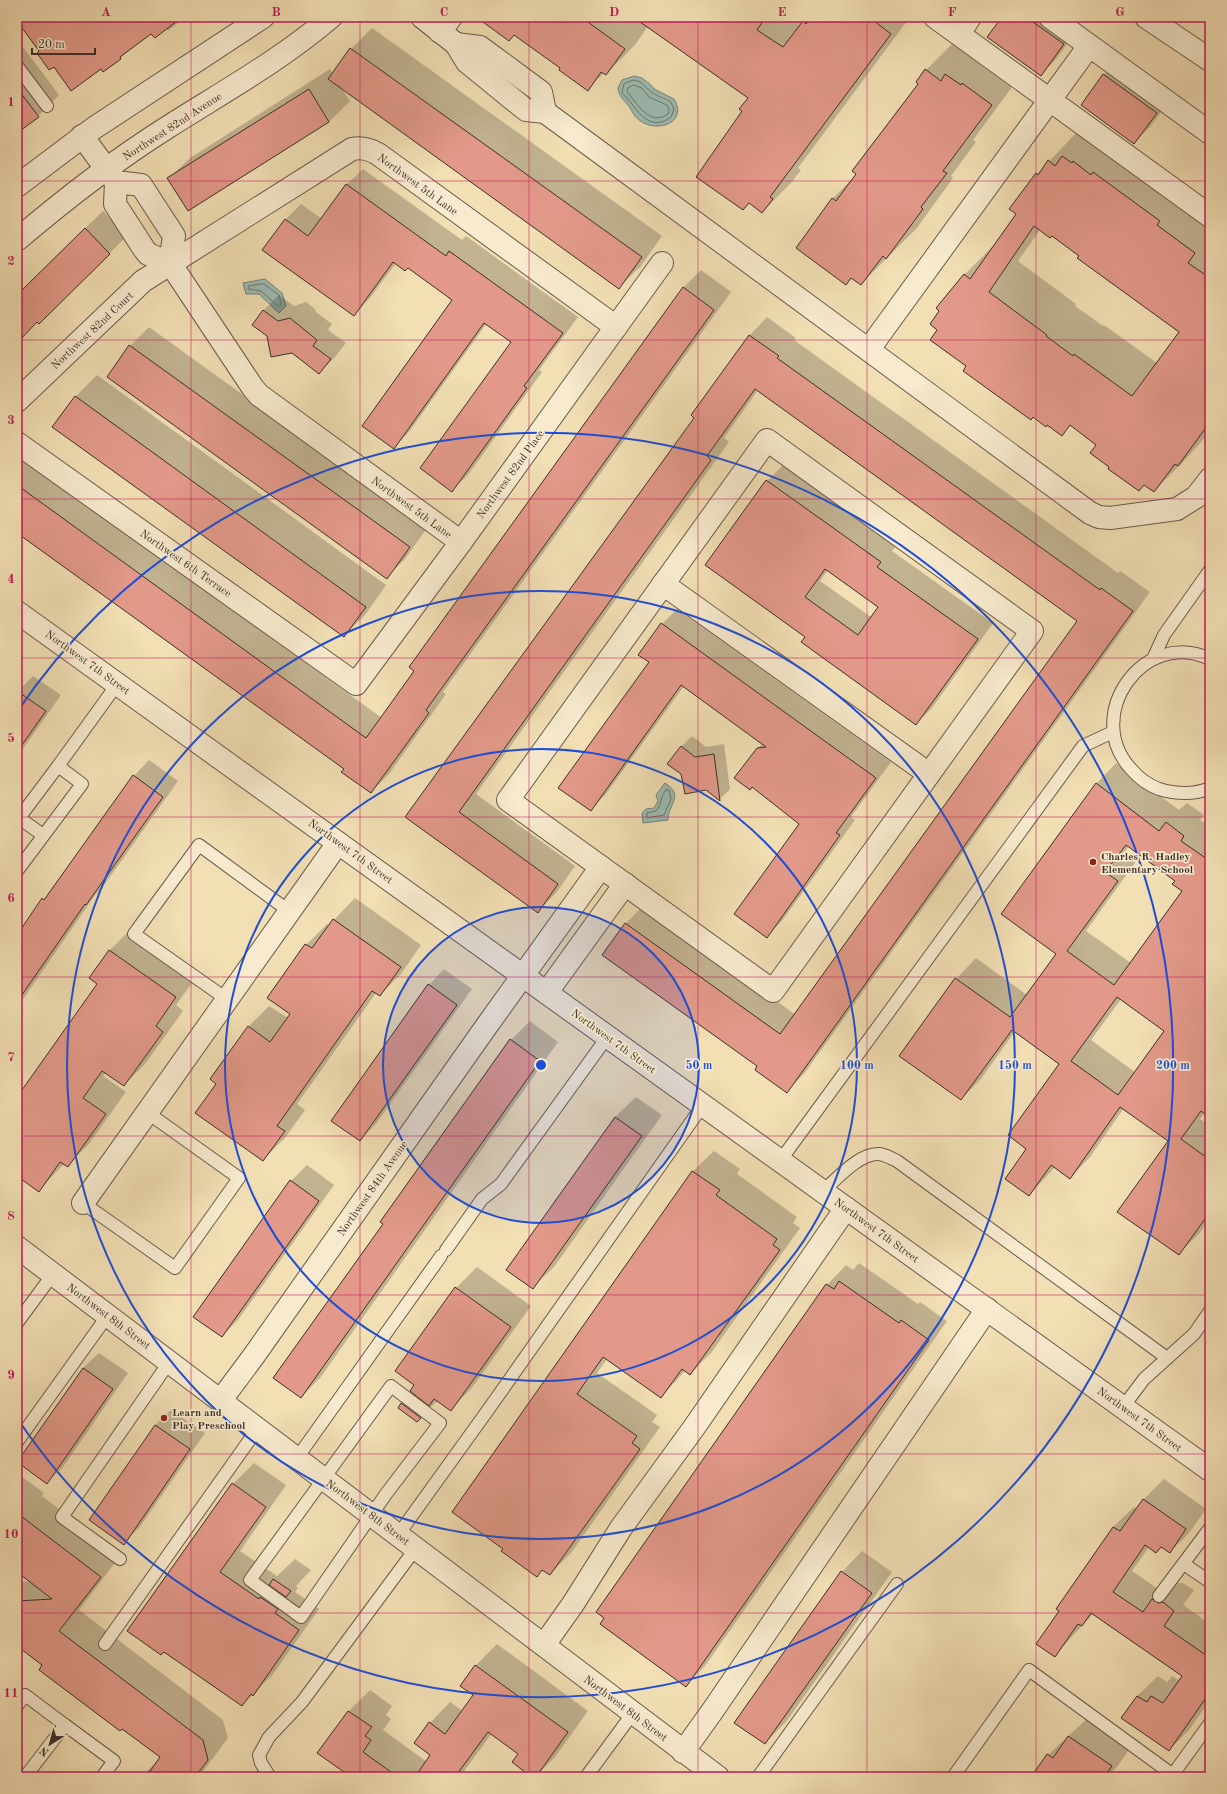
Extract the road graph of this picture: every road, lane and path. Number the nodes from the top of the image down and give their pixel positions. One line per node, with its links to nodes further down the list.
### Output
1 (263, 17): 15 (street)
2 (331, 17): 16 (street, Northwest 82nd Avenue)
3 (422, 17): 8 (street)
4 (936, 17): 7 (street)
5 (1050, 17): 9 (street)
6 (1146, 17): 10 (street)
7 (965, 25): 12 (street)
8 (449, 31): 23 (street)
9 (1089, 46): 12 (street); 14 (street)
10 (1210, 60)
11 (17, 66): 13 (lane)
12 (1050, 100): 18 (street); 23 (street)
13 (46, 106)
14 (1210, 133)
15 (82, 136): 16 (street); 17 (street)
16 (111, 175): 19 (street, Northwest 82nd Avenue); 20 (street); 20 (street)
17 (17, 186)
18 (1210, 216)
19 (17, 240)
20 (170, 263): 22 (street, Northwest 5th Lane); 24 (street, Northwest 82nd Court); 27 (street, Northwest 5th Lane)
21 (662, 263): 22 (street, Northwest 82nd Place)
22 (616, 327): 27 (street, Northwest 82nd Place)
23 (869, 349): 26 (street)
24 (17, 401)
25 (17, 443): 34 (street, Northwest 6th Terrace)
26 (1210, 479)
27 (461, 542): 34 (street, Northwest 82nd Place)
28 (1210, 570): 31 (lane)
29 (663, 584): 37 (street); 37 (street); 41 (street)
30 (17, 612): 33 (street, Northwest 7th Street)
31 (1153, 659): 32 (lane); 35 (lane)
32 (1210, 659)
33 (118, 683): 36 (lane); 40 (street, Northwest 7th Street)
34 (356, 684)
35 (1113, 732): 38 (lane); 51 (lane)
36 (58, 766): 39 (lane); 39 (lane)
37 (929, 774): 43 (street)
38 (1210, 788)
39 (43, 835): 42 (lane)
40 (338, 843): 44 (street); 45 (street, Northwest 7th Street)
41 (601, 867): 43 (street); 45 (street, Northwest 84th Avenue)
42 (17, 871)
43 (625, 884): 46 (street)
44 (289, 912): 47 (street); 47 (lane)
45 (523, 975): 46 (street, Northwest 7th Street); 63 (street, Northwest 84th Avenue)
46 (547, 992): 48 (street, Northwest 7th Street)
47 (228, 1000): 50 (street)
48 (608, 1036): 49 (street, Northwest 7th Street); 67 (lane)
49 (704, 1105): 51 (street, Northwest 7th Street); 72 (lane)
50 (148, 1113): 53 (street); 53 (lane)
51 (780, 1161): 52 (street, Northwest 7th Street)
52 (823, 1191): 54 (street, Northwest 7th Street); 61 (lane)
53 (84, 1203)
54 (846, 1208): 57 (street, Northwest 7th Street); 80 (street)
55 (17, 1247): 56 (street, Northwest 8th Street)
56 (53, 1274): 59 (street, Northwest 8th Street); 60 (lane)
57 (987, 1309): 64 (street, Northwest 7th Street); 85 (street)
58 (1210, 1311): 61 (lane)
59 (108, 1315): 62 (street, Northwest 8th Street); 66 (lane)
60 (17, 1323)
61 (1167, 1358): 64 (lane)
62 (170, 1361): 63 (street, Northwest 8th Street); 74 (lane)
63 (221, 1400): 65 (street, Northwest 8th Street)
64 (1123, 1408): 68 (street, Northwest 7th Street)
65 (258, 1428): 67 (street, Northwest 8th Street); 79 (lane)
66 (17, 1442)
67 (297, 1458): 69 (street, Northwest 8th Street)
68 (1210, 1470)
69 (324, 1479): 70 (street, Northwest 8th Street); 70 (lane); 70 (lane)
70 (372, 1516): 72 (street, Northwest 8th Street)
71 (1210, 1528): 75 (lane)
72 (398, 1535): 73 (street, Northwest 8th Street)
73 (416, 1548): 80 (street, Northwest 8th Street); 89 (lane)
74 (120, 1559)
75 (1184, 1564): 76 (lane); 78 (lane)
76 (1210, 1582)
77 (897, 1584): 92 (lane)
78 (1160, 1596)
79 (105, 1644)
80 (544, 1646): 82 (street, Northwest 8th Street)
81 (17, 1706): 84 (lane)
82 (633, 1714): 85 (street, Northwest 8th Street); 90 (lane)
83 (1210, 1723): 86 (lane)
84 (64, 1725): 87 (lane); 88 (lane)
85 (683, 1752): 91 (street, Northwest 8th Street)
86 (1172, 1776): 93 (lane)
87 (25, 1777)
88 (102, 1777)
89 (270, 1777)
90 (586, 1777)
91 (718, 1777)
92 (758, 1777)
93 (953, 1777)

